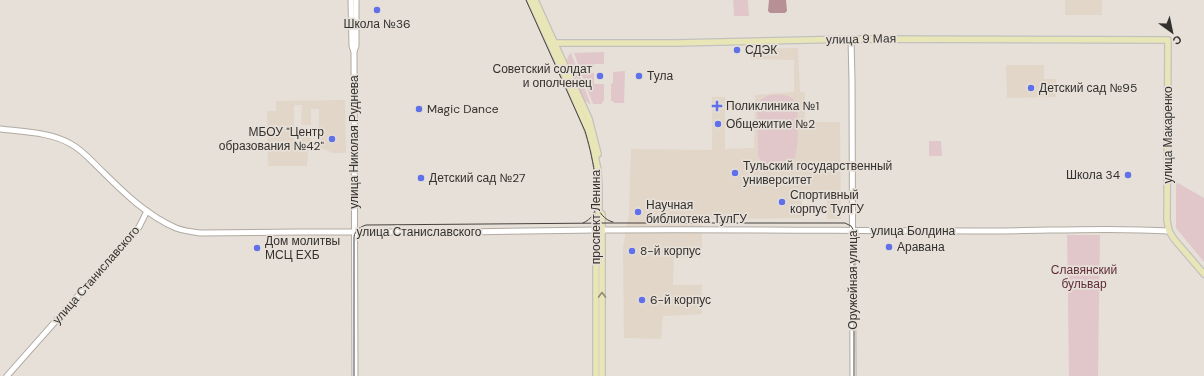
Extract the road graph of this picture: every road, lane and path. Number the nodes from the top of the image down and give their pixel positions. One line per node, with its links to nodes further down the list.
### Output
1 (352, 0): 8 (main road, улица Николая Руднева)
2 (356, 0): 8 (main road, улица Николая Руднева)
3 (530, 0): 7 (main road, проспект Ленина)
4 (535, 0): 7 (main road, проспект Ленина)
5 (850, 39): 6 (main road, улица 9 Мая); 7 (main road, улица 9 Мая); 13 (main road, Оружейная улица)
6 (1168, 40): 12 (main road, улица Макаренко)
7 (552, 43): 11 (main road, проспект Ленина); 11 (main road, проспект Ленина)
8 (354, 52): 14 (main road, улица Николая Руднева)
9 (0, 129): 10 (main road)
10 (147, 211): 14 (main road, улица Станиславского); 16 (main road, улица Станиславского)
11 (599, 230): 13 (main road, улица Болдина); 14 (main road, улица Станиславского); 18 (main road, проспект Ленина); 19 (main road, проспект Ленина, one-way to 11)
12 (1169, 230): 13 (main road, улица Болдина); 15 (main road)
13 (853, 231): 20 (main road, Оружейная улица)
14 (355, 232): 17 (main road, улица Николая Руднева)
15 (1204, 274)
16 (7, 376)
17 (355, 376)
18 (596, 376)
19 (602, 376)
20 (853, 376)

